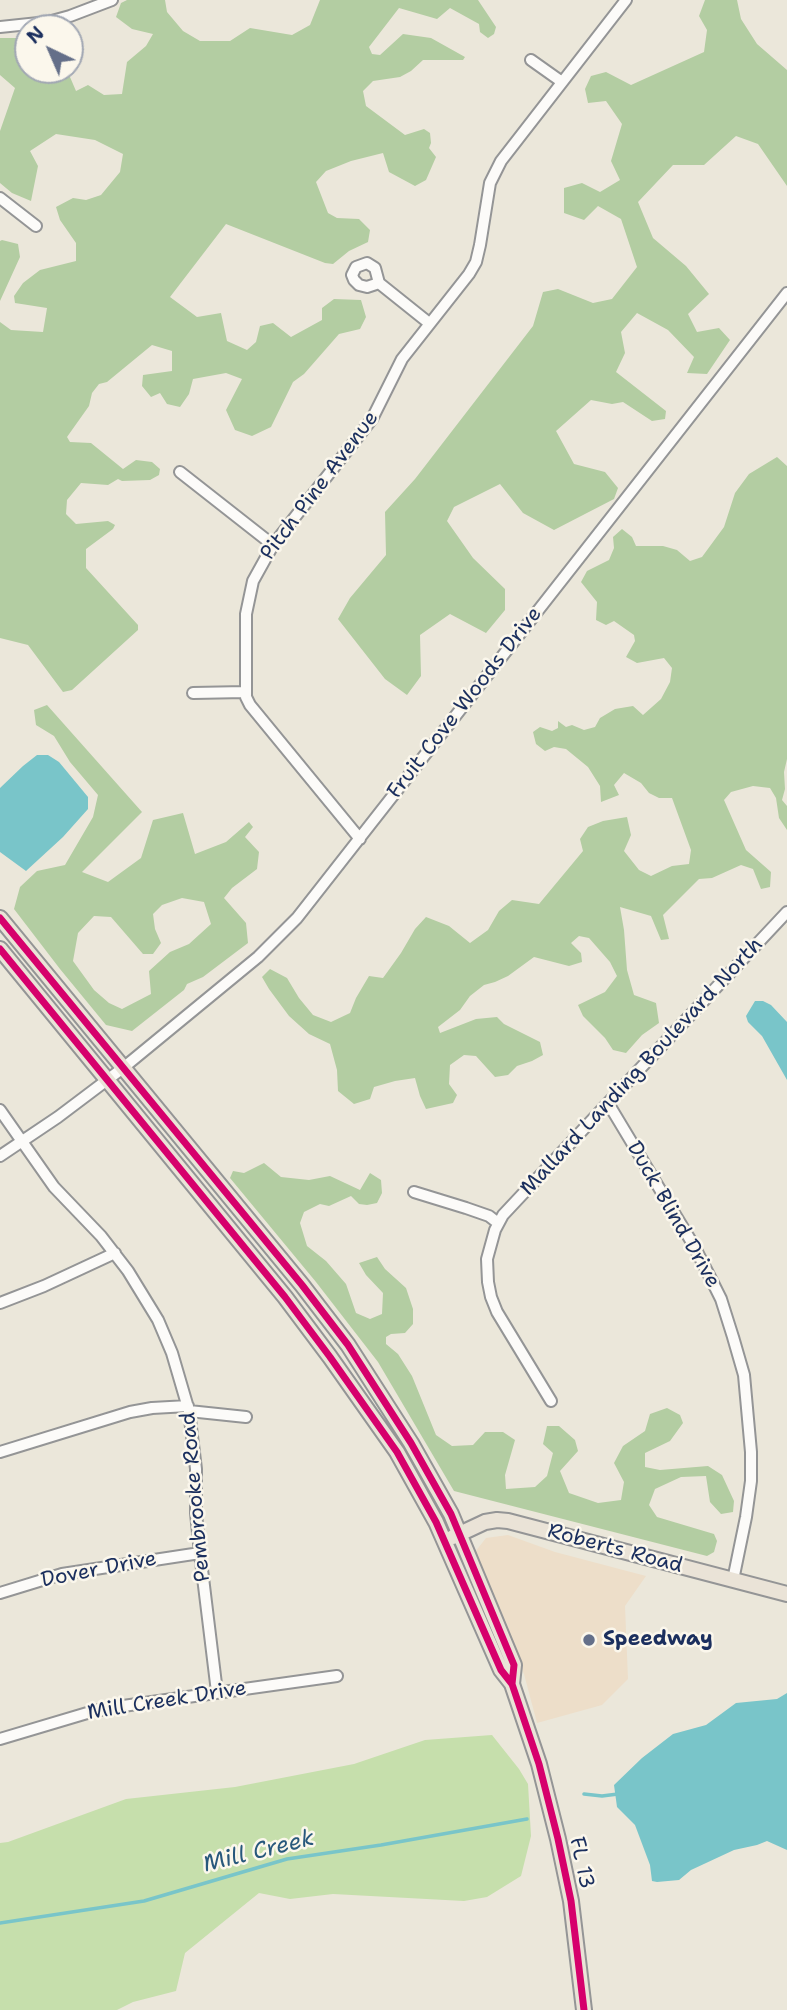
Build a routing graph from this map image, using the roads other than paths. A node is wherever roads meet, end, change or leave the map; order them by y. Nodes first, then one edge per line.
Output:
1 (112, 0) edge
2 (626, 0) edge
3 (0, 27) edge
4 (531, 60) dead end
5 (562, 82) junction
6 (0, 198) edge
7 (36, 226) dead end
8 (379, 283) dead end
9 (787, 293) edge
10 (429, 323) junction
11 (180, 472) dead end
12 (273, 545) junction
13 (245, 692) junction
14 (193, 693) dead end
15 (360, 839) junction
16 (787, 912) edge
17 (0, 918) edge
18 (0, 948) edge
19 (123, 1068) junction
20 (108, 1080) junction
21 (608, 1103) junction
22 (0, 1110) edge
23 (22, 1142) junction
24 (0, 1156) edge
25 (414, 1192) dead end
26 (498, 1223) junction
27 (114, 1253) junction
28 (0, 1303) edge
29 (551, 1401) dead end
30 (188, 1408) junction
31 (246, 1417) dead end
32 (0, 1452) edge
33 (460, 1534) junction
34 (445, 1541) junction
35 (200, 1553) junction
36 (733, 1580) junction
37 (0, 1593) edge
38 (787, 1594) edge
39 (337, 1676) dead end
40 (512, 1684) junction
41 (217, 1692) junction
42 (0, 1739) edge
43 (584, 2010) edge

1 - 3 street
2 - 5 street, Pitch Pine Avenue
4 - 5 street
5 - 10 street, Pitch Pine Avenue
6 - 7 street
8 - 10 street
9 - 15 street, Fruit Cove Woods Drive
10 - 12 street, Pitch Pine Avenue
11 - 12 street
12 - 13 street, Pitch Pine Avenue
13 - 14 street
13 - 15 street
15 - 19 street, Fruit Cove Woods Drive
16 - 21 street, Mallard Landing Boulevard North
17 - 19 main road
18 - 20 main road
19 - 20 street, Fruit Cove Woods Drive
19 - 33 main road
20 - 23 street, Fruit Cove Woods Drive
20 - 34 main road
21 - 26 street, Mallard Landing Boulevard North
21 - 36 street, Duck Blind Drive
22 - 23 street, Pembrooke Road
23 - 24 street, Fruit Cove Woods Drive
23 - 27 street, Pembrooke Road
25 - 26 street
26 - 29 street
27 - 28 street
27 - 30 street, Pembrooke Road
30 - 31 street
30 - 32 street
30 - 35 street, Pembrooke Road
33 - 34 main road, Roberts Road
33 - 36 main road, Roberts Road
33 - 40 main road
34 - 40 main road
35 - 37 street, Dover Drive
35 - 41 street, Pembrooke Road
36 - 38 main road, Roberts Road
39 - 41 street, Mill Creek Drive
40 - 43 main road, FL 13
41 - 42 street, Mill Creek Drive

